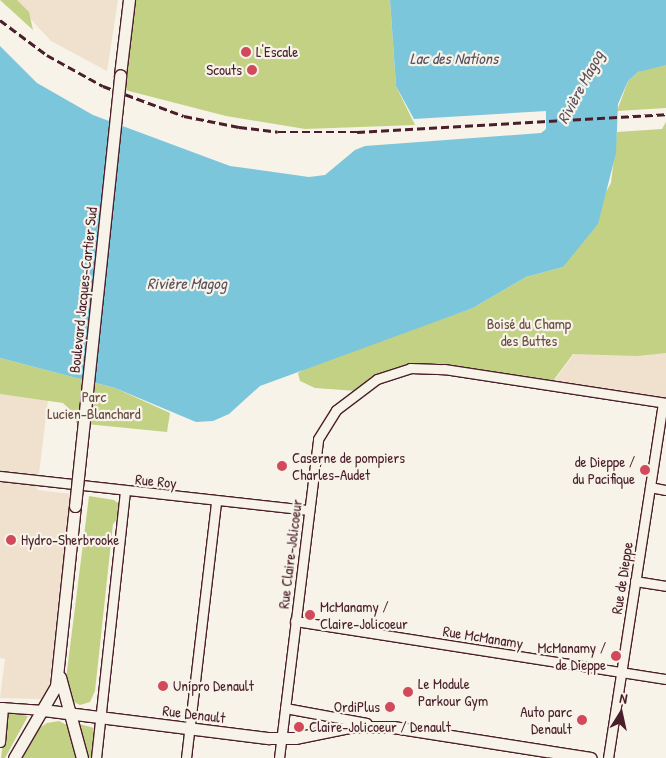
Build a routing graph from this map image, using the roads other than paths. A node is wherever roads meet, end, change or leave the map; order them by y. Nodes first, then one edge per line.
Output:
1 (128, 0) edge
2 (664, 403) edge
3 (0, 476) edge
4 (650, 487) junction
5 (666, 490) edge
6 (124, 492) junction
7 (216, 501) junction
8 (309, 510) junction
9 (635, 581) junction
10 (666, 586) edge
11 (295, 621) junction
12 (621, 672) junction
13 (59, 673) junction
14 (666, 679) edge
15 (2, 707) edge
16 (285, 708) junction
17 (43, 710) junction
18 (67, 712) junction
19 (101, 718) junction
20 (384, 727) junction
21 (190, 729) junction
22 (281, 738) junction
23 (0, 742) edge
24 (14, 758) edge
25 (82, 758) edge
26 (96, 758) edge
27 (186, 758) edge
28 (279, 758) edge
29 (591, 758) edge
30 (608, 758) edge

1 - 13 main road, Boulevard Jacques-Cartier Sud, bridge
2 - 4 street, Rue de Dieppe
2 - 8 street, Rue Claire-Jolicoeur
3 - 6 street, Rue Roy
4 - 5 street
4 - 9 street, Rue de Dieppe
6 - 7 street, Rue Roy
6 - 19 street
7 - 8 street, Rue Roy
7 - 21 street
8 - 11 street, Rue Claire-Jolicoeur
9 - 10 street
9 - 12 street, Rue de Dieppe
11 - 12 street, Rue McManamy
11 - 16 street, Rue Claire-Jolicoeur
12 - 14 street, Rue McManamy
12 - 30 street, Rue de Dieppe
13 - 17 main road, Boulevard Jacques-Cartier Sud
13 - 18 main road, Boulevard Jacques-Cartier Sud
15 - 17 street, Rue Denault
15 - 23 street
16 - 20 street, Rue Denault
16 - 22 street, Rue Claire-Jolicoeur
17 - 18 main road, Rue Denault
17 - 24 main road, Boulevard Jacques-Cartier Sud
18 - 19 main road, Rue Denault
18 - 25 main road, Boulevard Jacques-Cartier Sud
19 - 21 main road, Rue Denault
19 - 26 street
20 - 22 main road, Rue Denault
20 - 29 main road, Rue Denault
21 - 22 main road, Rue Denault
21 - 27 street
22 - 28 street, Rue Claire-Jolicoeur

